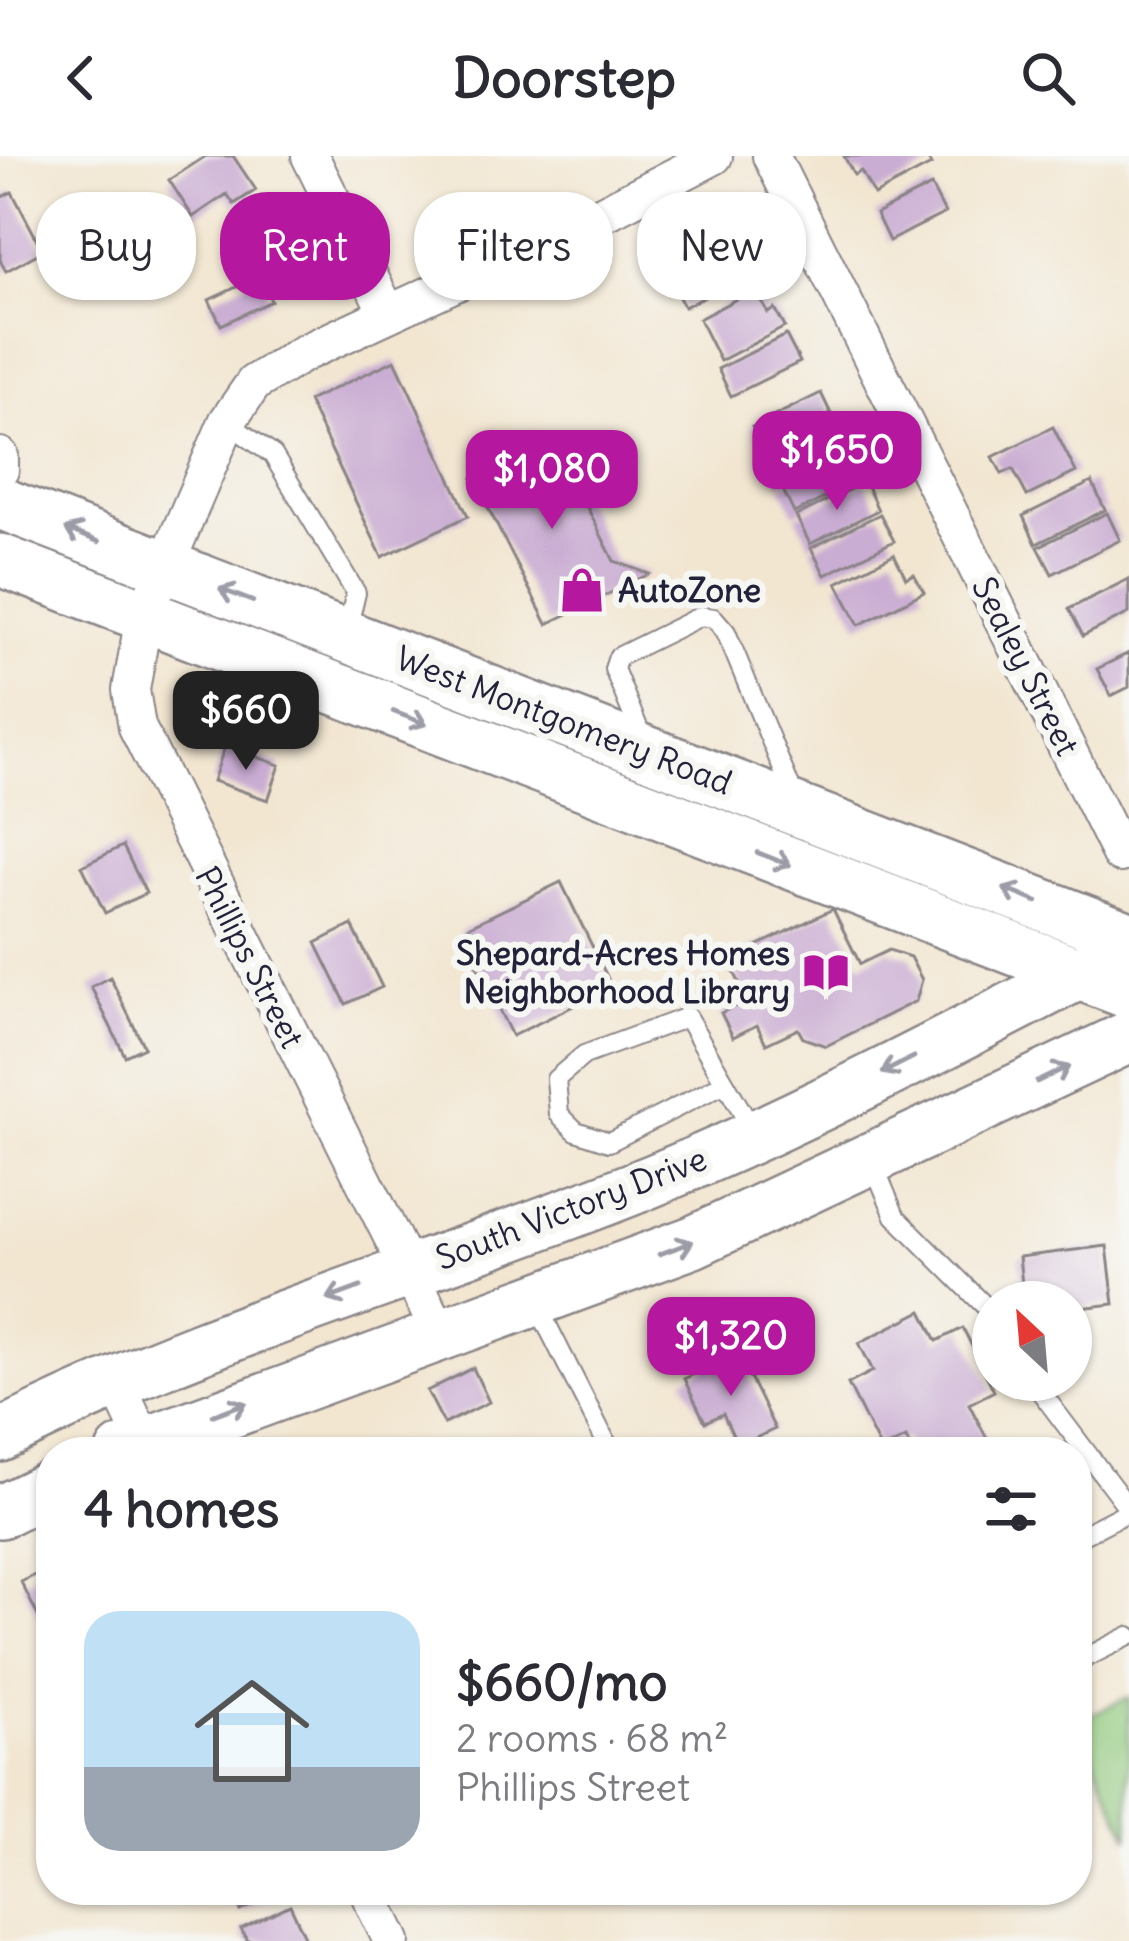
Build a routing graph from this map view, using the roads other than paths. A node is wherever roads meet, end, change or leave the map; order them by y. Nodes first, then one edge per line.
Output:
1 (310, 156) edge
2 (714, 156) edge
3 (771, 156) edge
4 (388, 314) junction
5 (227, 422) junction
6 (0, 456) edge
7 (0, 470) edge
8 (0, 503) edge
9 (0, 560) edge
10 (163, 567) junction
11 (144, 616) junction
12 (345, 637) junction
13 (646, 752) junction
14 (621, 800) junction
15 (799, 810) junction
16 (1120, 854) dead end
17 (972, 935) junction
18 (1129, 938) edge
19 (1129, 948) edge
20 (1078, 974) junction
21 (1129, 993) edge
22 (961, 1033) junction
23 (1129, 1037) edge
24 (725, 1084) junction
25 (839, 1095) junction
26 (755, 1135) junction
27 (872, 1161) junction
28 (408, 1270) junction
29 (972, 1293) edge
30 (534, 1299) junction
31 (440, 1333) junction
32 (116, 1382) junction
33 (1048, 1401) edge
34 (0, 1436) edge
35 (134, 1437) edge
36 (167, 1437) edge
37 (603, 1437) edge
38 (1075, 1437) edge
39 (1092, 1460) edge
40 (36, 1494) edge
41 (1129, 1510) edge
42 (0, 1512) edge
43 (1092, 1530) edge
44 (1129, 1636) edge
45 (1092, 1654) edge
46 (374, 1905) edge
47 (392, 1941) edge

1 - 4 street
2 - 4 street, Phillips Street
3 - 16 street, Sealey Street
4 - 5 street, Phillips Street
5 - 10 street, Phillips Street
5 - 12 lane
6 - 7 street
10 -> 8 main road, West Montgomery Road
9 - 11 main road, West Montgomery Road
10 - 11 street, Phillips Street
12 -> 10 main road, West Montgomery Road
11 -> 14 main road, West Montgomery Road
11 - 28 street, Phillips Street
12 - 13 main road, West Montgomery Road
13 - 14 main road
13 - 15 main road, West Montgomery Road
13 - 15 lane
14 -> 17 main road, West Montgomery Road
18 -> 15 main road, West Montgomery Road
17 - 20 main road, West Montgomery Road
17 - 22 main road
19 - 20 main road, South Victory Drive
20 - 21 main road, West Montgomery Road
20 - 22 main road, South Victory Drive
22 -> 25 main road, South Victory Drive
27 -> 23 main road
24 - 24 lane
24 - 26 lane
25 - 26 main road, South Victory Drive
25 - 27 main road
26 - 28 main road, South Victory Drive
27 - 29 lane
30 -> 27 main road
28 - 31 street, Phillips Street
28 -> 32 main road, South Victory Drive
30 - 31 main road
30 - 37 lane
36 -> 31 main road
32 - 34 main road, South Victory Drive
32 - 35 street
33 - 38 lane
39 - 41 lane
40 - 42 main road
41 - 43 lane
44 - 45 lane
46 - 47 street

